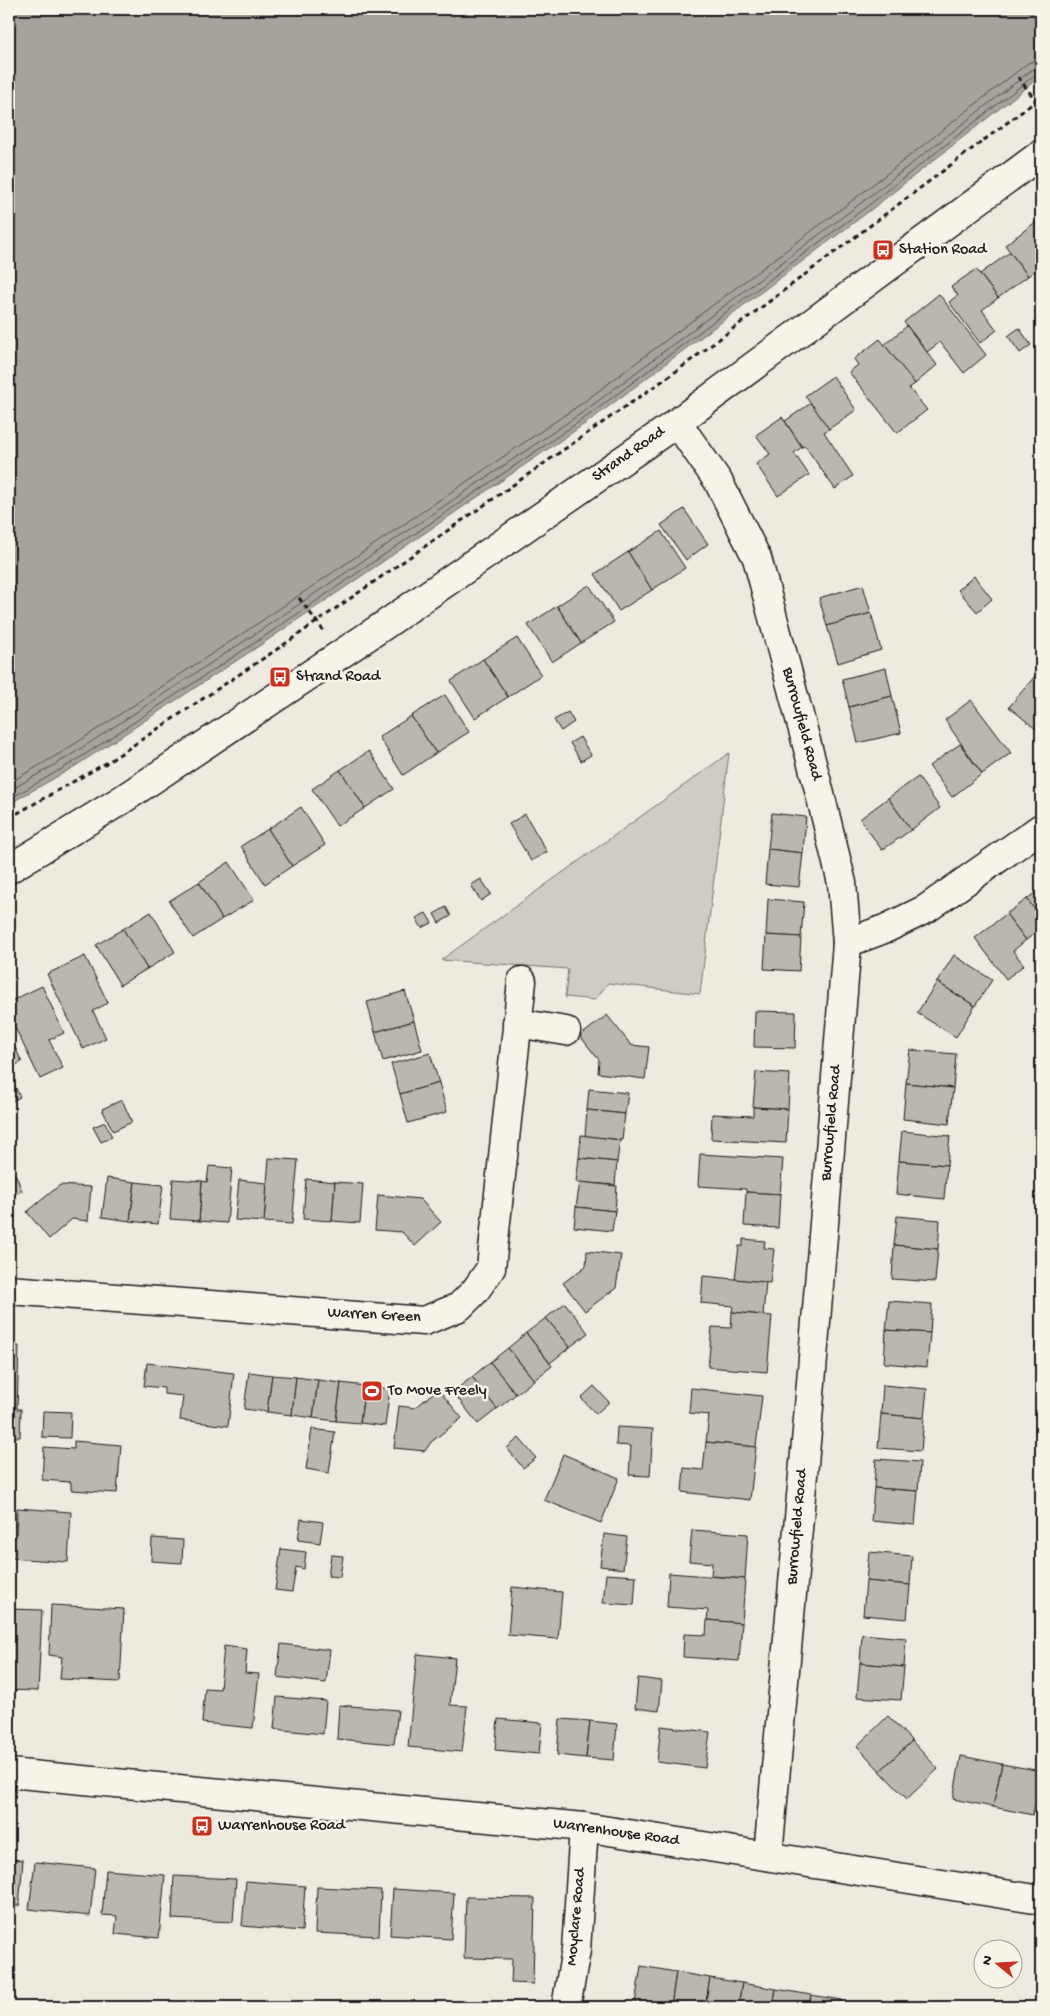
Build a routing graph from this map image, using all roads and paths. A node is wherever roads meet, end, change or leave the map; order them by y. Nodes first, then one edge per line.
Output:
1 (1018, 78) dead end
2 (1036, 102) junction
3 (1041, 108) edge
4 (1039, 160) edge
5 (675, 424) junction
6 (300, 598) dead end
7 (317, 621) junction
8 (9, 818) edge
9 (1041, 828) edge
10 (9, 869) edge
11 (847, 943) junction
12 (522, 981) dead end
13 (517, 1023) junction
14 (566, 1031) dead end
15 (9, 1290) edge
16 (9, 1773) edge
17 (584, 1827) junction
18 (768, 1855) junction
19 (1041, 1900) edge
20 (566, 2007) edge

1 - 2 path
2 - 3 path
2 - 7 path
4 - 5 street
5 - 10 street, Strand Road
5 - 11 street, Burrowfield Road
6 - 7 path
7 - 8 path
9 - 11 street
11 - 18 street, Burrowfield Road
12 - 13 street, Warren Green
13 - 14 street
13 - 15 street, Warren Green
16 - 17 street, Warrenhouse Road
17 - 18 street, Warrenhouse Road
17 - 20 street, Moyclare Road
18 - 19 street, Warrenhouse Road

